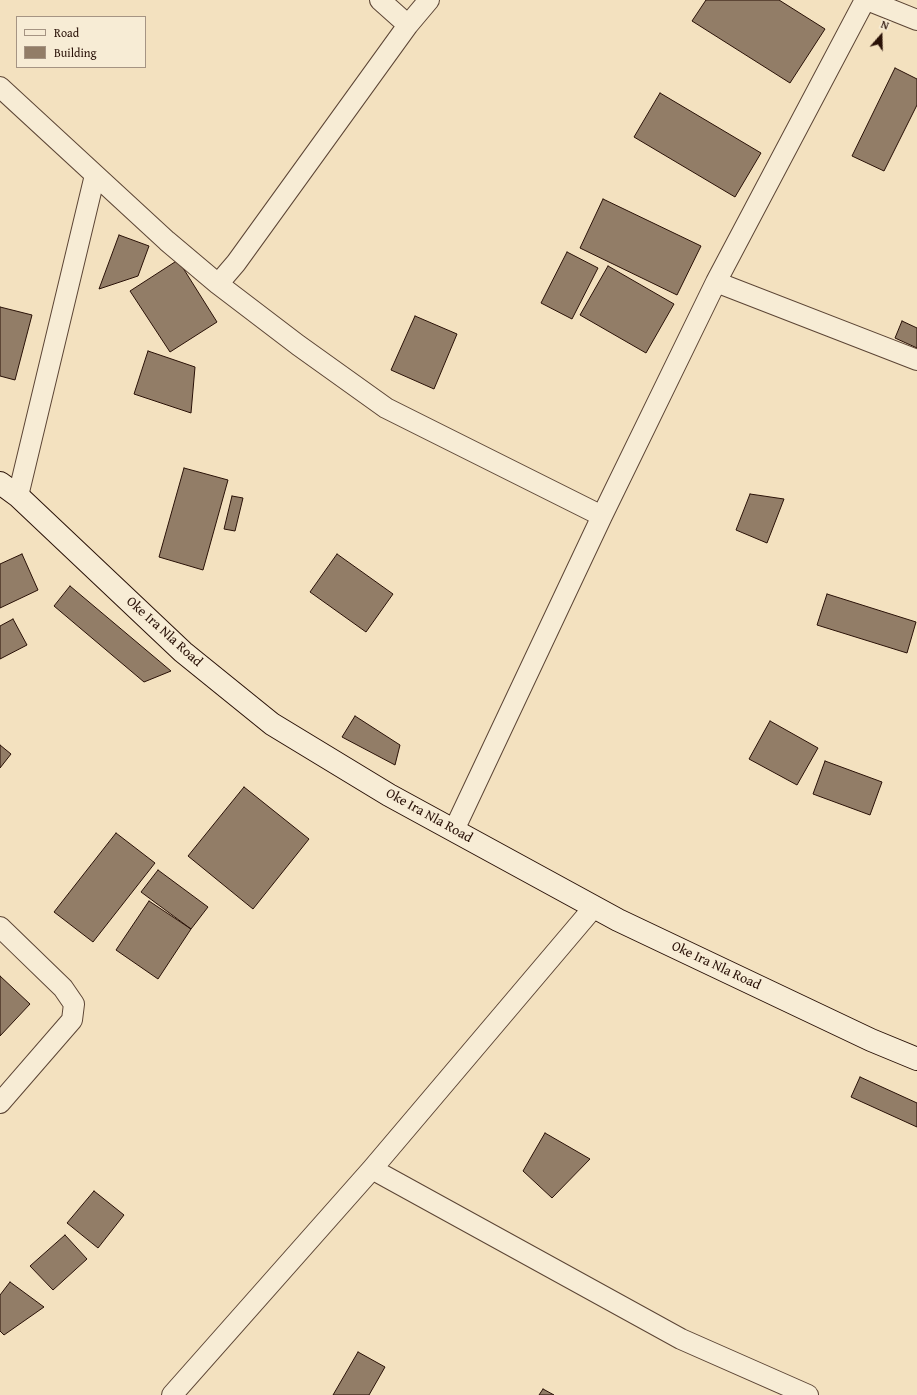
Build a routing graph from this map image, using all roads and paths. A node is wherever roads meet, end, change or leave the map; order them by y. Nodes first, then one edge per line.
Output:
1 (380, 0) edge
2 (429, 0) edge
3 (866, 0) edge
4 (917, 20) edge
5 (408, 25) junction
6 (0, 87) edge
7 (95, 175) junction
8 (716, 282) junction
9 (218, 284) junction
10 (917, 360) edge
11 (0, 483) edge
12 (18, 496) junction
13 (602, 516) junction
14 (454, 830) junction
15 (594, 907) junction
16 (0, 927) edge
17 (917, 1060) edge
18 (0, 1103) edge
19 (372, 1169) junction
20 (172, 1395) edge
21 (808, 1395) edge

1 - 5 street
2 - 5 street
3 - 4 street
3 - 8 street
5 - 9 street
6 - 7 street
7 - 9 street
7 - 12 street
8 - 10 street
8 - 13 street
9 - 13 street
11 - 12 street, Oke Ira Nla Road
12 - 14 street, Oke Ira Nla Road
13 - 14 street
14 - 15 street, Oke Ira Nla Road
15 - 17 street, Oke Ira Nla Road
15 - 19 street
16 - 18 street
19 - 20 street
19 - 21 street

